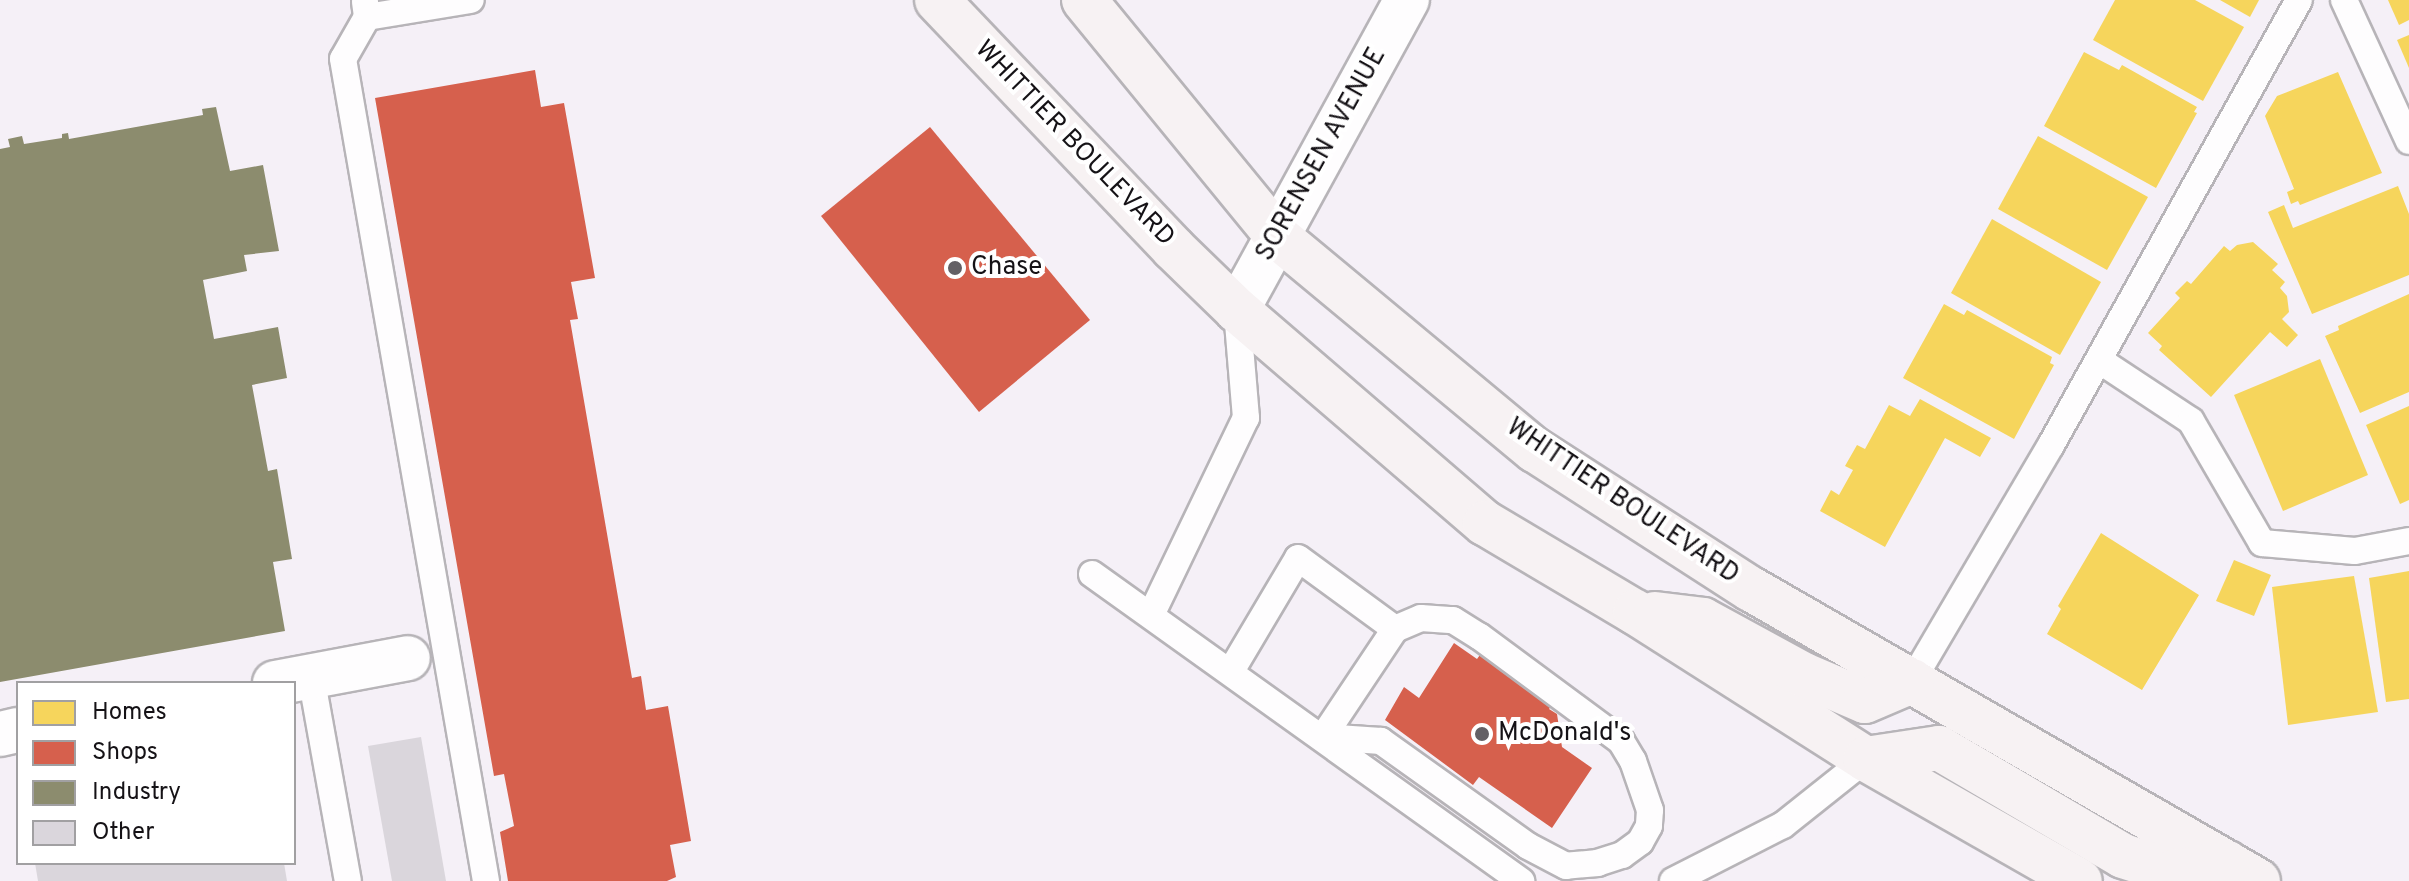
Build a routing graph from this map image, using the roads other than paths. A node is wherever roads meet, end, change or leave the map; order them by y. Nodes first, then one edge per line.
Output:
1 (465, 0) edge
2 (937, 0) edge
3 (1084, 0) edge
4 (1407, 0) edge
5 (2299, 0) edge
6 (2344, 0) edge
7 (366, 9) edge
8 (2409, 141) edge
9 (1278, 237) junction
10 (1237, 310) junction
11 (2099, 360) junction
12 (2409, 541) edge
13 (1092, 574) dead end
14 (1635, 612) junction
15 (1151, 615) junction
16 (1395, 629) junction
17 (408, 658) dead end
18 (1231, 671) junction
19 (293, 680) edge
20 (1912, 681) junction
21 (296, 691) edge
22 (1323, 737) junction
23 (1866, 759) junction
24 (2242, 872) edge
25 (348, 881) edge
26 (486, 881) edge
27 (1521, 881) edge
28 (1673, 881) edge
29 (2080, 881) edge

1 - 7 lane
2 - 10 main road, WHITTIER BOULEVARD
3 - 9 main road, WHITTIER BOULEVARD
4 - 9 street, SORENSEN AVENUE
5 - 11 lane
6 - 8 lane
7 - 26 lane
9 - 10 street, SORENSEN AVENUE
9 - 20 main road, WHITTIER BOULEVARD
10 - 14 main road, WHITTIER BOULEVARD
10 - 15 lane
11 - 12 lane
11 - 20 lane
13 - 15 lane
14 - 20 main road
14 - 23 main road, WHITTIER BOULEVARD
15 - 18 lane
16 - 18 lane
16 - 22 lane
16 - 22 lane
17 - 19 street
18 - 22 lane
20 - 24 main road, WHITTIER BOULEVARD
21 - 25 lane
22 - 27 lane
23 - 24 main road
23 - 28 lane
23 - 29 main road, WHITTIER BOULEVARD

